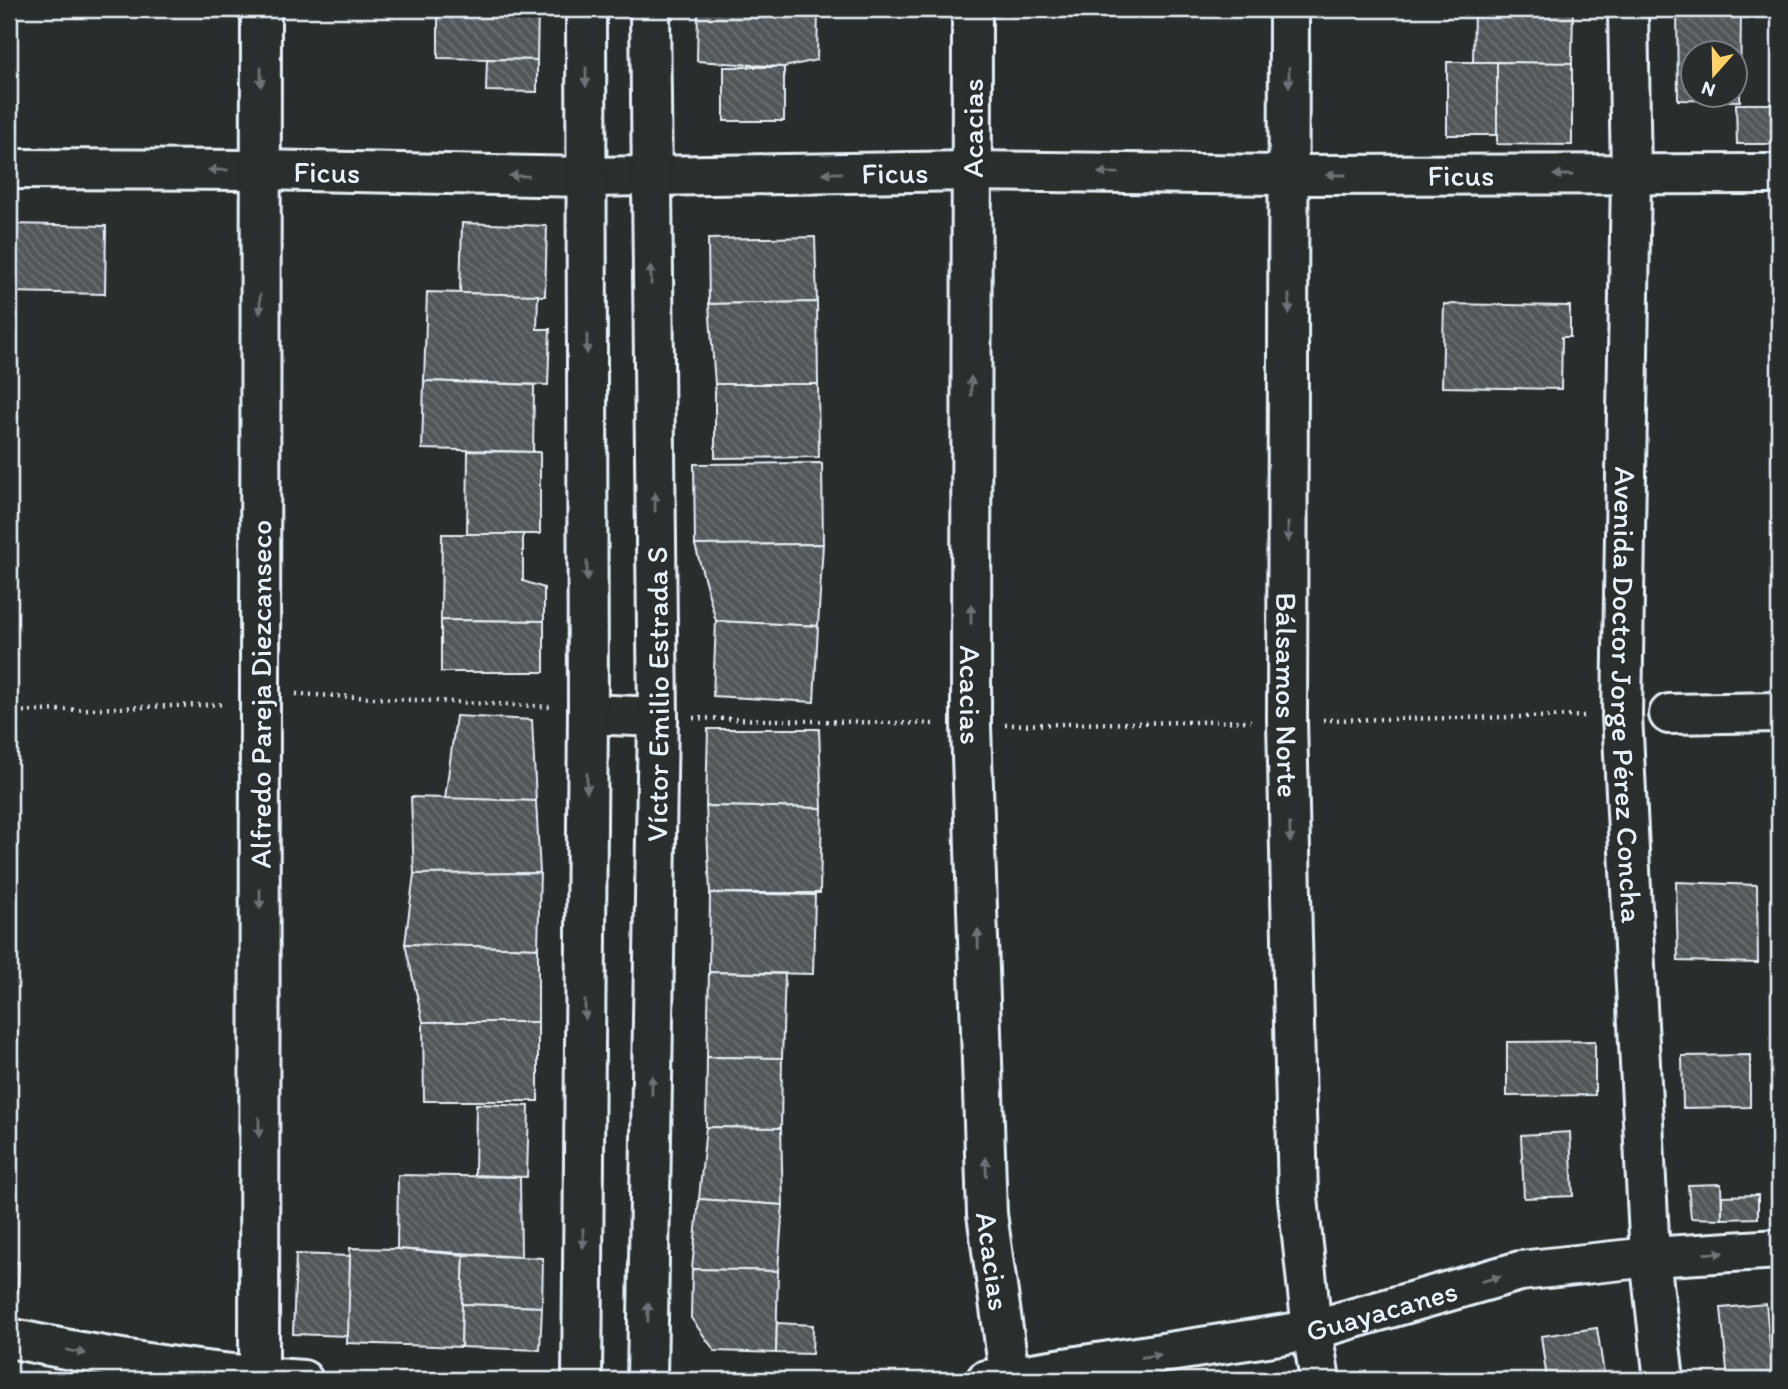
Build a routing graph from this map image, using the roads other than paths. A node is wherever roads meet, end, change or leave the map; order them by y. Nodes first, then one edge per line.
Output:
1 (261, 9) edge
2 (586, 9) edge
3 (650, 9) edge
4 (972, 9) edge
5 (1289, 9) edge
6 (1628, 9) edge
7 (9, 169) edge
8 (260, 170) junction
9 (972, 171) junction
10 (1631, 174) junction
11 (1779, 174) edge
12 (650, 175) junction
13 (1289, 175) junction
14 (587, 177) junction
15 (1779, 712) edge
16 (588, 714) junction
17 (1669, 714) dead end
18 (658, 717) junction
19 (1779, 1249) edge
20 (1650, 1257) junction
21 (1312, 1330) junction
22 (9, 1339) edge
23 (259, 1379) edge
24 (303, 1380) edge
25 (582, 1380) edge
26 (647, 1380) edge
27 (1002, 1380) edge
28 (1321, 1380) edge
29 (1664, 1380) edge

1 -> 8 street, Alfredo Pareja Diezcanseco
2 -> 14 street
3 - 12 street, Víctor Emilio Estrada S
4 - 9 street, Acacias
5 -> 13 street, Bálsamos Norte
6 - 10 street, Avenida Doctor Jorge Pérez Concha
8 -> 7 street, Ficus
14 -> 8 street, Ficus
8 -> 23 street, Alfredo Pareja Diezcanseco
9 -> 12 street, Ficus
13 -> 9 street, Ficus
27 -> 9 street, Acacias
10 - 11 street, Ficus
10 -> 13 street, Ficus
10 - 20 street, Avenida Doctor Jorge Pérez Concha
12 - 14 street, Ficus
18 -> 12 street, Víctor Emilio Estrada S
13 -> 21 street, Bálsamos Norte
14 -> 16 street
15 - 17 street
16 - 18 street
16 -> 25 street
26 -> 18 street, Víctor Emilio Estrada S
20 -> 19 street, Guayacanes
21 -> 20 street, Guayacanes
20 - 29 street, Avenida Doctor Jorge Pérez Concha
27 -> 21 street, Guayacanes
21 - 28 street, Bálsamos Norte
22 -> 23 street
23 - 24 street

